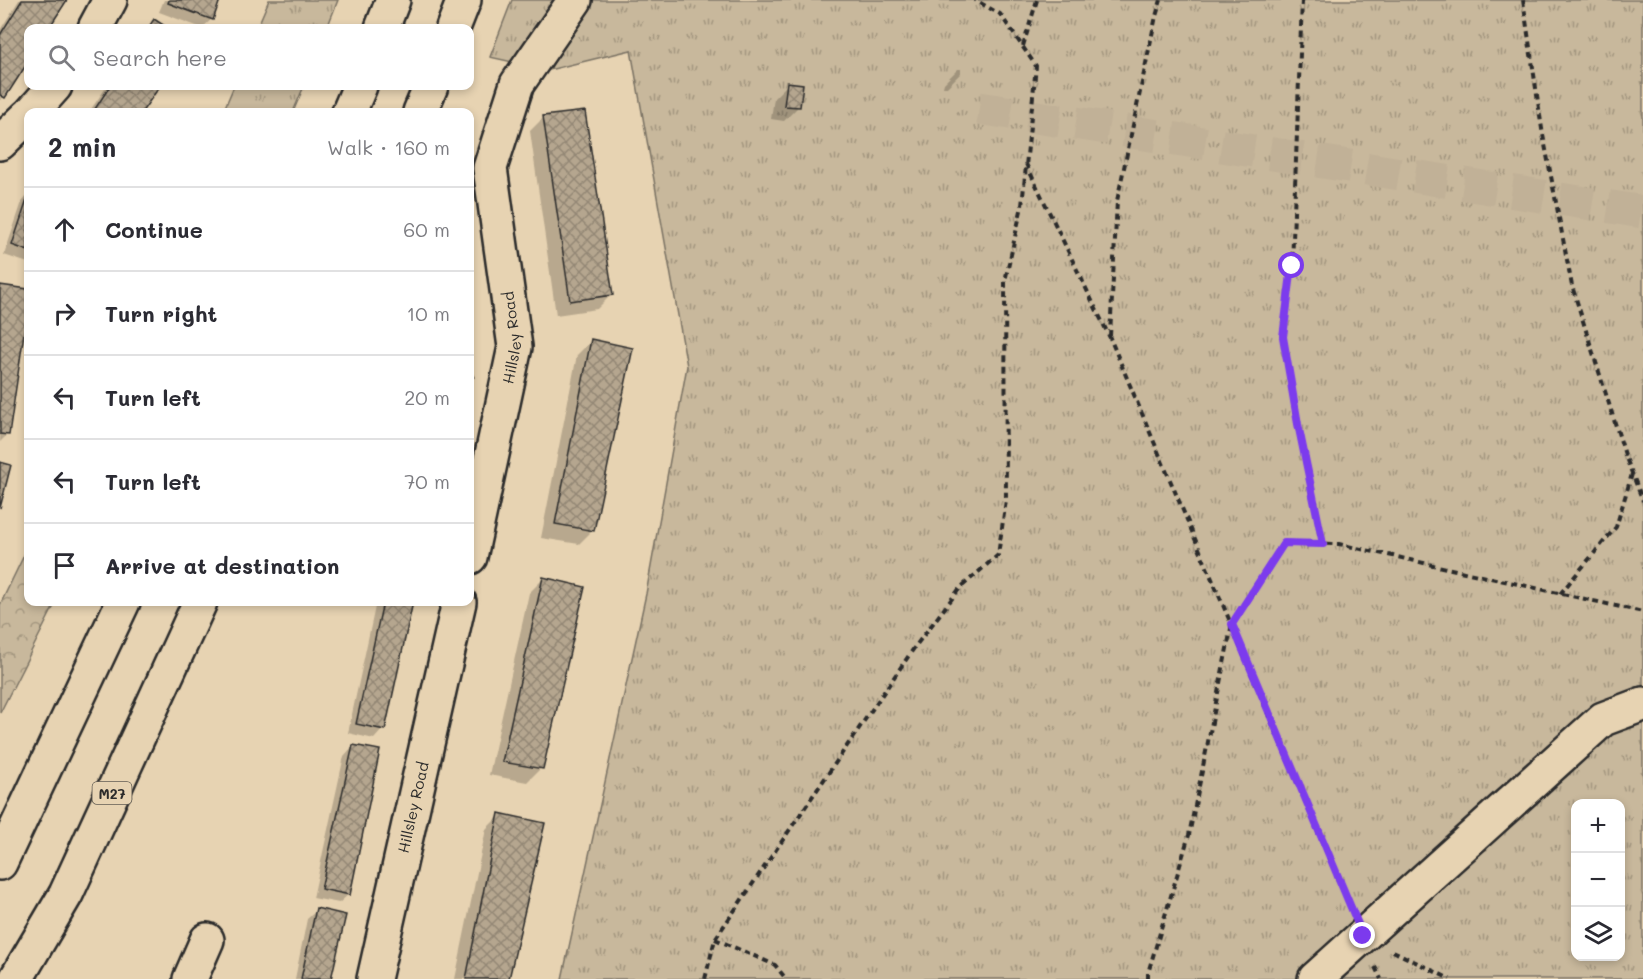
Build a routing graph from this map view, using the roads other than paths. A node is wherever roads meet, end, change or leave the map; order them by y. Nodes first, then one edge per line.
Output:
1 (110, 0) edge
2 (393, 0) edge
3 (464, 0) edge
4 (575, 0) edge
5 (97, 24) edge
6 (384, 24) edge
7 (455, 24) edge
8 (51, 90) edge
9 (358, 90) edge
10 (429, 90) edge
11 (36, 108) edge
12 (351, 108) edge
13 (422, 108) edge
14 (24, 120) edge
15 (0, 143) edge
16 (474, 538) edge
17 (121, 606) edge
18 (198, 606) edge
19 (458, 606) edge
20 (1643, 704) edge
21 (0, 863) edge
22 (207, 940) dead end
23 (16, 979) edge
24 (190, 979) edge
25 (374, 979) edge
26 (1315, 979) edge

1 - 5 main road
2 - 6 main road
3 - 7 main road
4 - 16 main road, Hillsley Road
8 - 11 main road
9 - 12 main road
10 - 13 main road
14 - 15 main road
17 - 21 main road
18 - 23 main road, M27
19 - 25 main road, Hillsley Road
20 - 26 main road
22 - 24 main road

